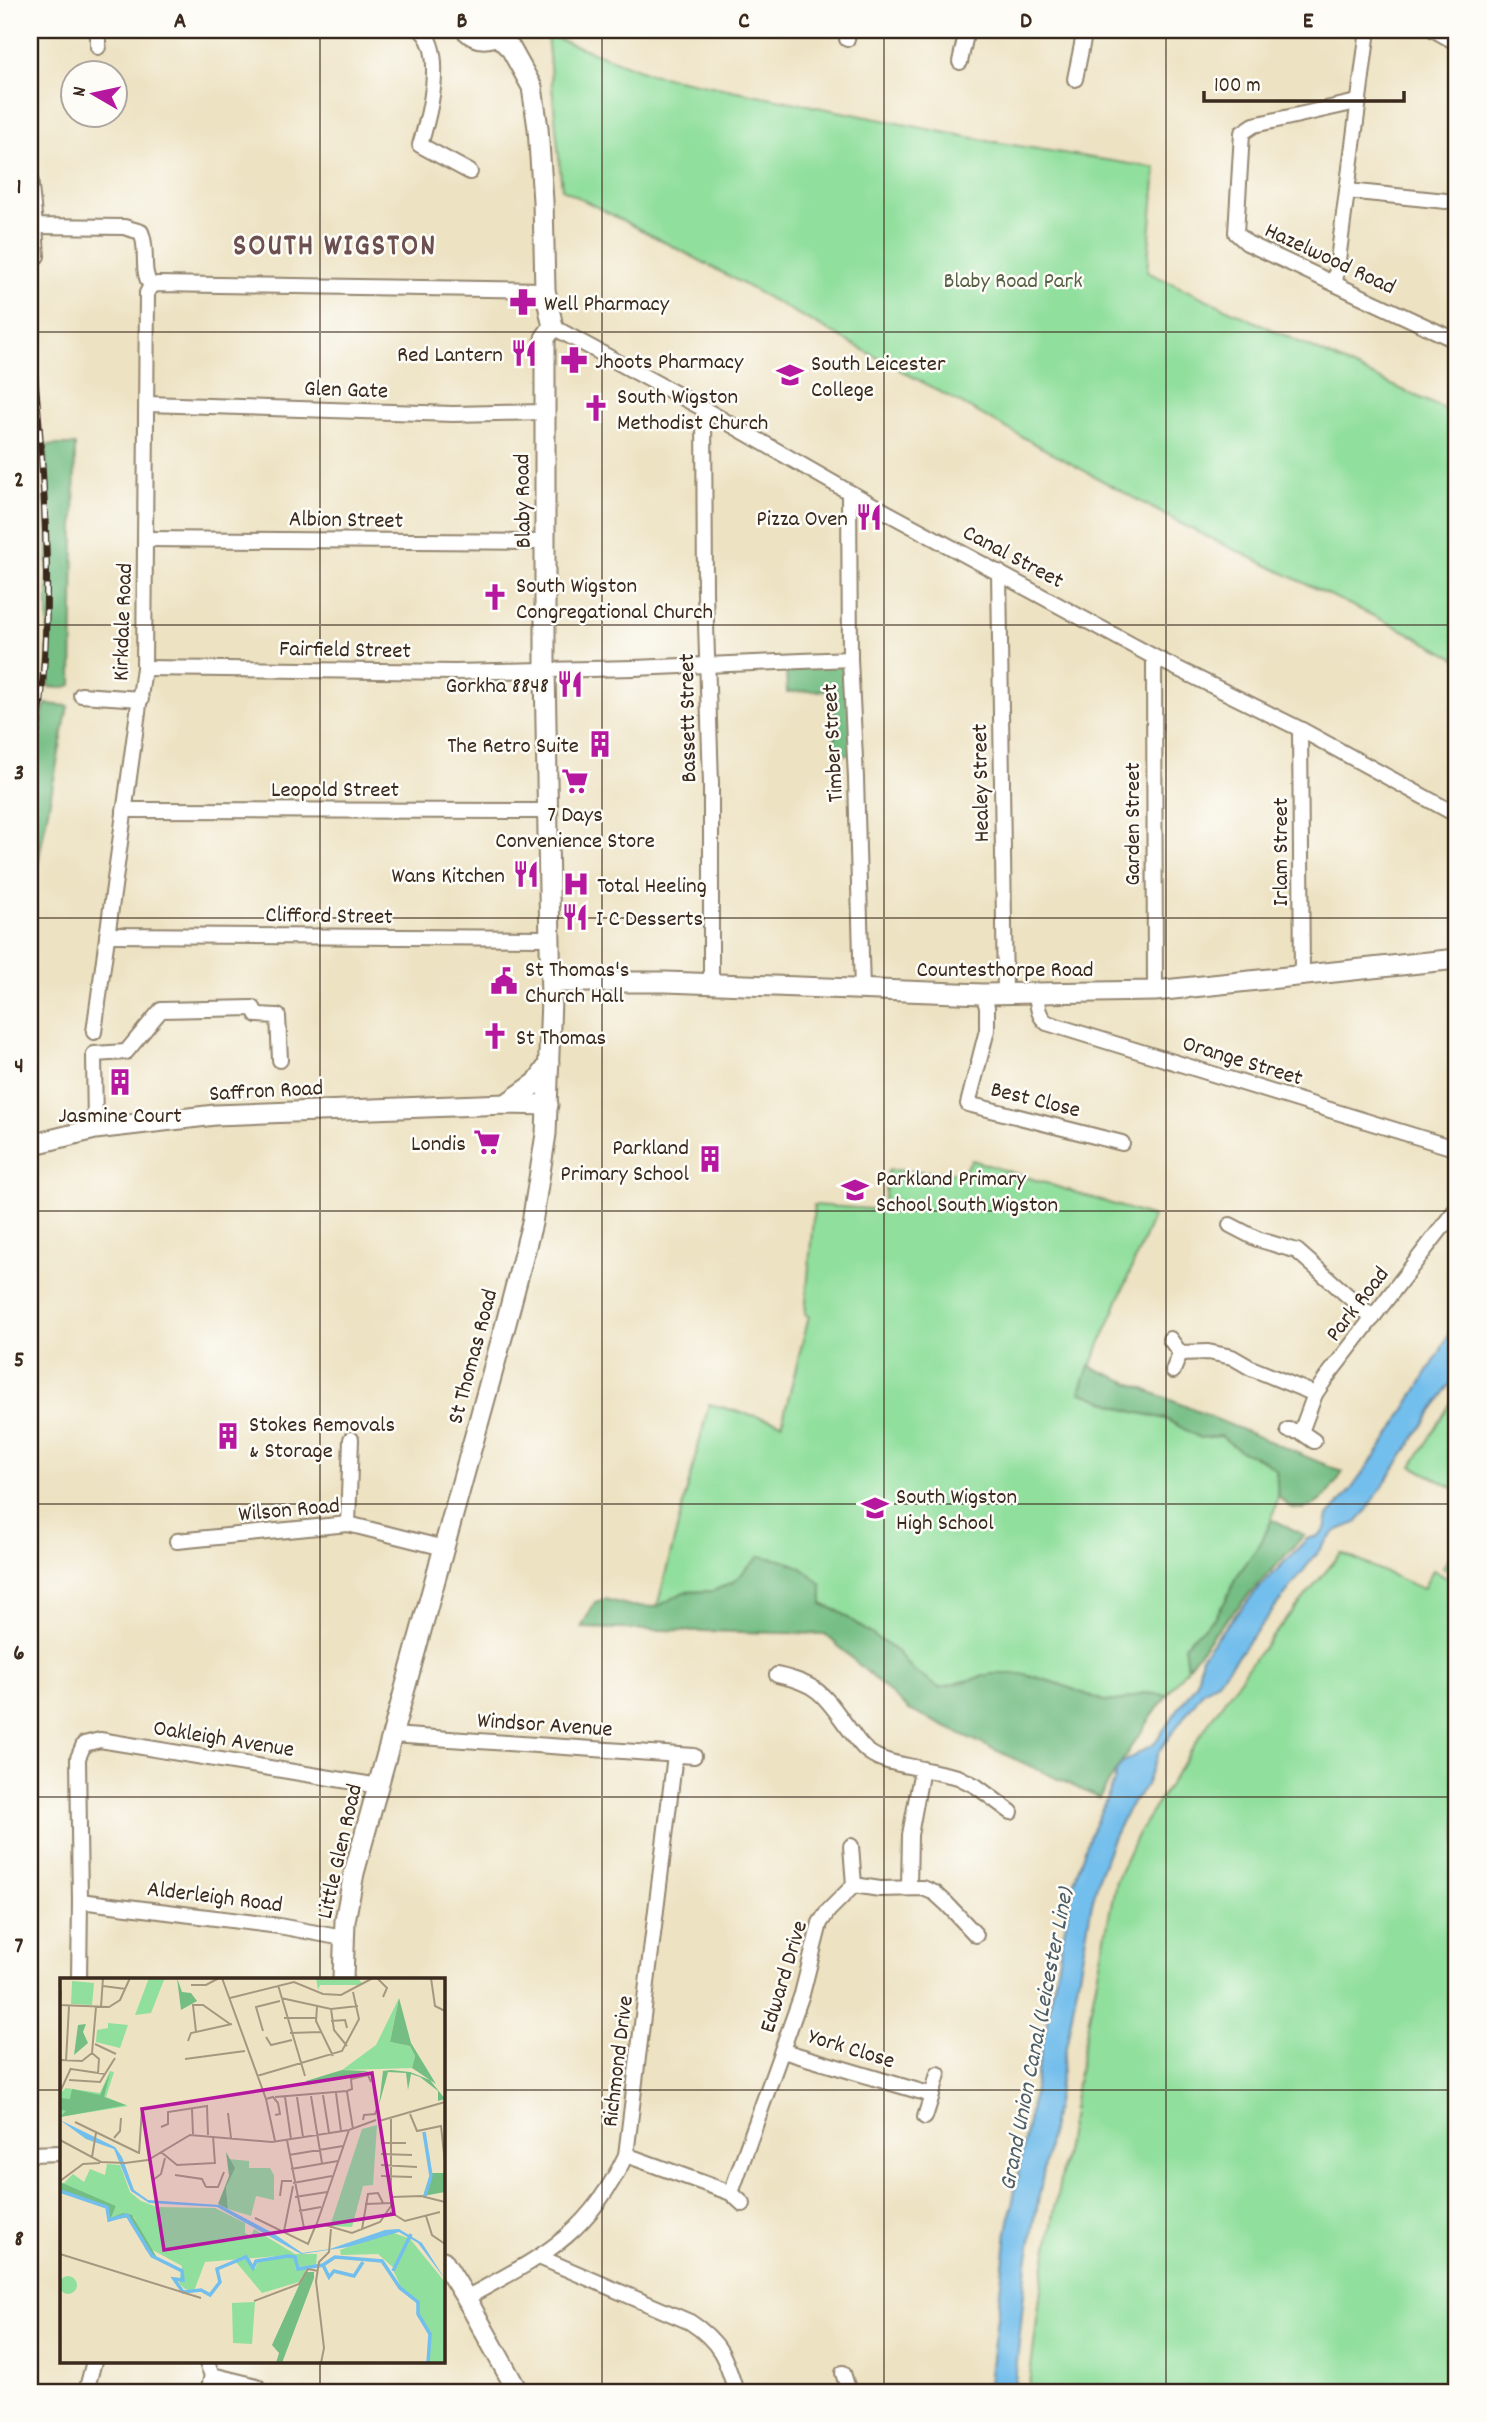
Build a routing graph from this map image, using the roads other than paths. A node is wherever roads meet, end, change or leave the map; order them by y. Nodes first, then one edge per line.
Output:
1 (98, 30) edge
2 (421, 30) edge
3 (466, 30) edge
4 (967, 30) edge
5 (1085, 30) edge
6 (1367, 30) edge
7 (1434, 30) edge
8 (499, 32) edge
9 (1457, 43) edge
10 (98, 47) dead end
11 (960, 62) dead end
12 (1074, 79) dead end
13 (1357, 102) junction
14 (470, 172) dead end
15 (30, 177) edge
16 (1347, 191) junction
17 (1446, 201) dead end
18 (35, 226) junction
19 (37, 256) dead end
20 (1335, 283) junction
21 (151, 286) junction
22 (545, 290) junction
23 (553, 327) junction
24 (1457, 341) edge
25 (147, 404) junction
26 (704, 409) junction
27 (544, 412) junction
28 (849, 492) junction
29 (146, 539) junction
30 (546, 542) junction
31 (999, 572) junction
32 (1154, 657) junction
33 (850, 659) junction
34 (708, 665) junction
35 (144, 668) junction
36 (545, 670) junction
37 (81, 695) dead end
38 (141, 699) junction
39 (1300, 729) junction
40 (124, 810) junction
41 (547, 811) junction
42 (1457, 815) edge
43 (107, 935) junction
44 (551, 939) junction
45 (1457, 959) edge
46 (1302, 975) junction
47 (551, 982) junction
48 (711, 984) junction
49 (862, 991) junction
50 (1155, 991) junction
51 (1005, 993) junction
52 (983, 994) junction
53 (1036, 994) junction
54 (94, 1032) dead end
55 (279, 1060) dead end
56 (550, 1060) junction
57 (506, 1104) junction
58 (548, 1105) junction
59 (95, 1129) junction
60 (1122, 1143) dead end
61 (30, 1145) edge
62 (1457, 1149) edge
63 (1457, 1209) edge
64 (1230, 1225) dead end
65 (1373, 1318) junction
66 (1170, 1339) dead end
67 (1180, 1353) junction
68 (1173, 1371) dead end
69 (1315, 1394) junction
70 (351, 1439) dead end
71 (1314, 1441) dead end
72 (348, 1524) junction
73 (177, 1541) dead end
74 (444, 1548) junction
75 (777, 1675) dead end
76 (392, 1735) junction
77 (674, 1755) junction
78 (694, 1756) dead end
79 (922, 1769) junction
80 (379, 1786) junction
81 (1011, 1812) dead end
82 (851, 1846) dead end
83 (854, 1885) junction
84 (909, 1887) junction
85 (80, 1901) junction
86 (976, 1935) dead end
87 (344, 1938) junction
88 (79, 1978) edge
89 (343, 1978) edge
90 (783, 2050) junction
91 (938, 2074) dead end
92 (932, 2095) junction
93 (925, 2117) dead end
94 (60, 2153) edge
95 (30, 2154) edge
96 (626, 2155) junction
97 (731, 2193) junction
98 (743, 2204) dead end
99 (540, 2257) junction
100 (444, 2263) edge
101 (466, 2298) junction
102 (94, 2362) edge
103 (206, 2362) edge
104 (843, 2373) dead end
105 (212, 2375) junction
106 (257, 2386) dead end
107 (86, 2392) edge
108 (208, 2392) edge
109 (518, 2392) edge
110 (736, 2392) edge
111 (849, 2392) edge

1 - 10 street
2 - 14 street
3 - 8 main road
4 - 11 street
5 - 12 street
6 - 13 street
7 - 9 street
8 - 22 main road, Blaby Road
13 - 16 street
13 - 20 street, Hazelwood Road
15 - 18 street
16 - 17 street
16 - 20 street
18 - 19 street
18 - 21 street, Kirkdale Road
20 - 24 street, Hazelwood Road
21 - 22 street
21 - 25 street, Kirkdale Road
22 - 23 main road, Blaby Road
23 - 26 street, Canal Street
23 - 27 main road, Blaby Road
25 - 27 street, Glen Gate
25 - 29 street, Kirkdale Road
26 - 28 street, Canal Street
26 - 34 street, Bassett Street
27 - 30 main road, Blaby Road
28 - 31 street, Canal Street
28 - 33 street, Timber Street
29 - 30 street, Albion Street
29 - 35 street, Kirkdale Road
30 - 36 main road, Blaby Road
31 - 32 street, Canal Street
31 - 51 street, Healey Street
32 - 39 street, Canal Street
32 - 50 street, Garden Street
33 - 34 street, Fairfield Street
33 - 49 street, Timber Street
34 - 36 street, Fairfield Street
34 - 48 street, Bassett Street
35 - 36 street, Fairfield Street
35 - 38 street, Kirkdale Road
36 - 41 main road, Blaby Road
37 - 38 street
38 - 40 street, Kirkdale Road
39 - 42 street, Canal Street
39 - 46 street, Irlam Street
40 - 41 street, Leopold Street
40 - 43 street, Kirkdale Road
41 - 44 main road, Blaby Road
43 - 44 street, Clifford Street
43 - 54 street, Kirkdale Road
44 - 47 main road, Blaby Road
45 - 46 main road, Countesthorpe Road
46 - 50 main road, Countesthorpe Road
47 - 48 main road, Countesthorpe Road
47 - 56 main road, St Thomas Road
48 - 49 main road, Countesthorpe Road
49 - 52 main road, Countesthorpe Road
50 - 53 main road, Countesthorpe Road
51 - 52 main road, Countesthorpe Road
51 - 53 main road, Countesthorpe Road
52 - 60 street, Best Close
53 - 62 street, Orange Street
55 - 59 street
56 - 57 main road
56 - 58 main road, St Thomas Road
57 - 58 main road, Saffron Road
57 - 59 main road, Saffron Road
58 - 74 main road, St Thomas Road
59 - 61 main road, Saffron Road
63 - 65 street, Park Road
64 - 65 street
65 - 69 street, Park Road
66 - 67 street
67 - 68 street
67 - 69 street
69 - 71 street, Park Road
70 - 72 street
72 - 73 street, Wilson Road
72 - 74 street, Wilson Road
74 - 76 main road, St Thomas Road
75 - 79 street
76 - 77 street, Windsor Avenue
76 - 80 main road, Little Glen Road
77 - 78 street, Windsor Avenue
77 - 96 street, Richmond Drive
79 - 81 street
79 - 84 street
80 - 85 street, Oakleigh Avenue
80 - 87 main road, Little Glen Road
82 - 83 street
83 - 84 street
83 - 90 street, Edward Drive
84 - 86 street
85 - 87 street, Alderleigh Road
85 - 88 street
87 - 89 main road, Little Glen Road
90 - 92 street, York Close
90 - 97 street, York Close
91 - 92 street
92 - 93 street
94 - 95 street
96 - 97 street
96 - 99 street, Richmond Drive
97 - 98 street
99 - 101 street, Richmond Drive
99 - 110 street
100 - 101 main road
101 - 109 main road
102 - 107 street
103 - 105 street
104 - 111 street
105 - 106 street
105 - 108 street

